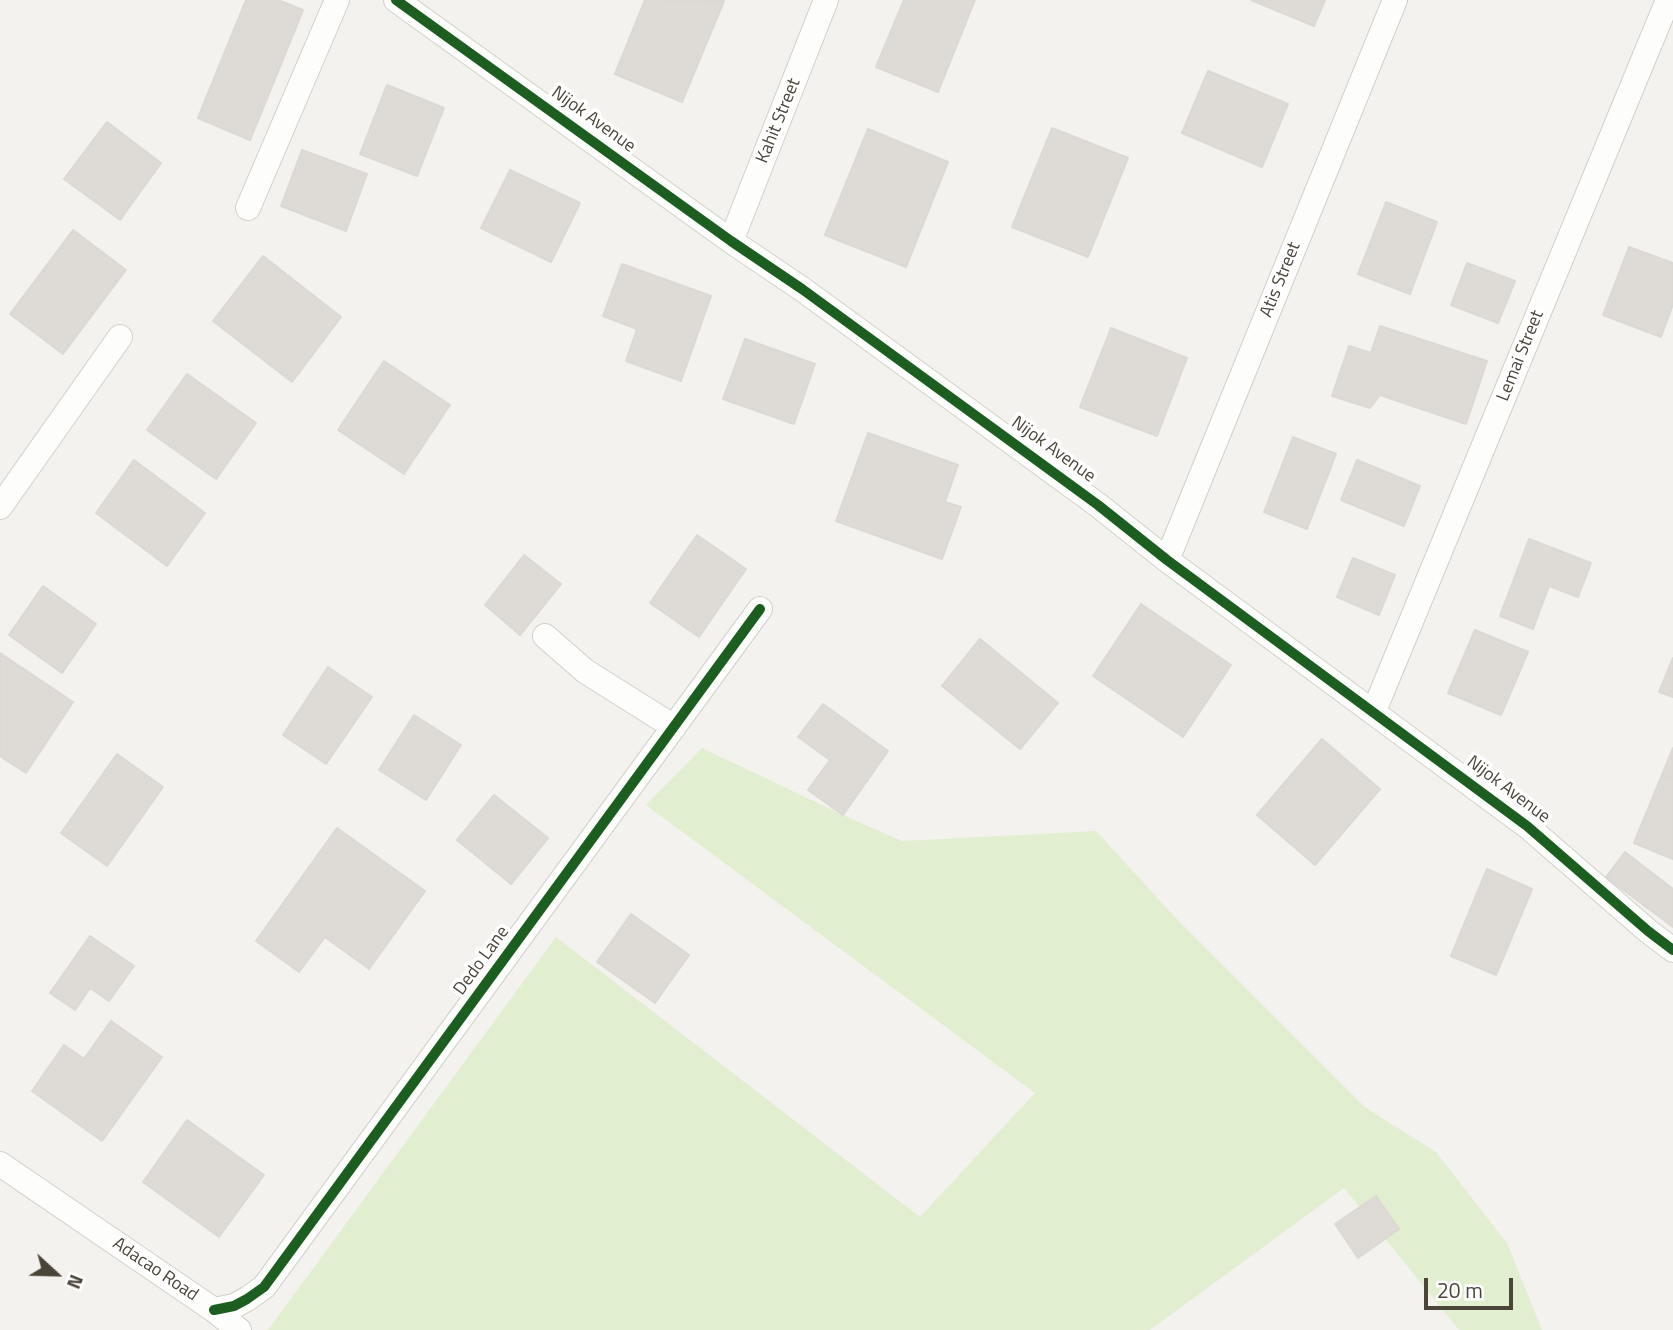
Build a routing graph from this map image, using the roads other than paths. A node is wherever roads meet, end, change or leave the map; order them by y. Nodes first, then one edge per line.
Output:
1 (337, 0) edge
2 (396, 0) edge
3 (826, 0) edge
4 (1395, 0) edge
5 (1668, 0) edge
6 (248, 208) dead end
7 (731, 241) junction
8 (120, 337) dead end
9 (0, 507) edge
10 (1167, 560) junction
11 (760, 609) dead end
12 (545, 636) dead end
13 (1374, 712) junction
14 (674, 727) junction
15 (1673, 950) edge
16 (0, 1164) edge
17 (214, 1310) junction
18 (239, 1330) edge

1 - 6 street
2 - 7 street, Nijok Avenue
3 - 7 street, Kahit Street
4 - 10 street, Atis Street
5 - 13 street, Lemai Street
7 - 10 street, Nijok Avenue
8 - 9 street
10 - 13 street, Nijok Avenue
11 - 14 street, Dedo Lane
12 - 14 street
13 - 15 street, Nijok Avenue
14 - 17 street, Dedo Lane
16 - 17 street, Adacao Road
17 - 18 street, Adacao Road

